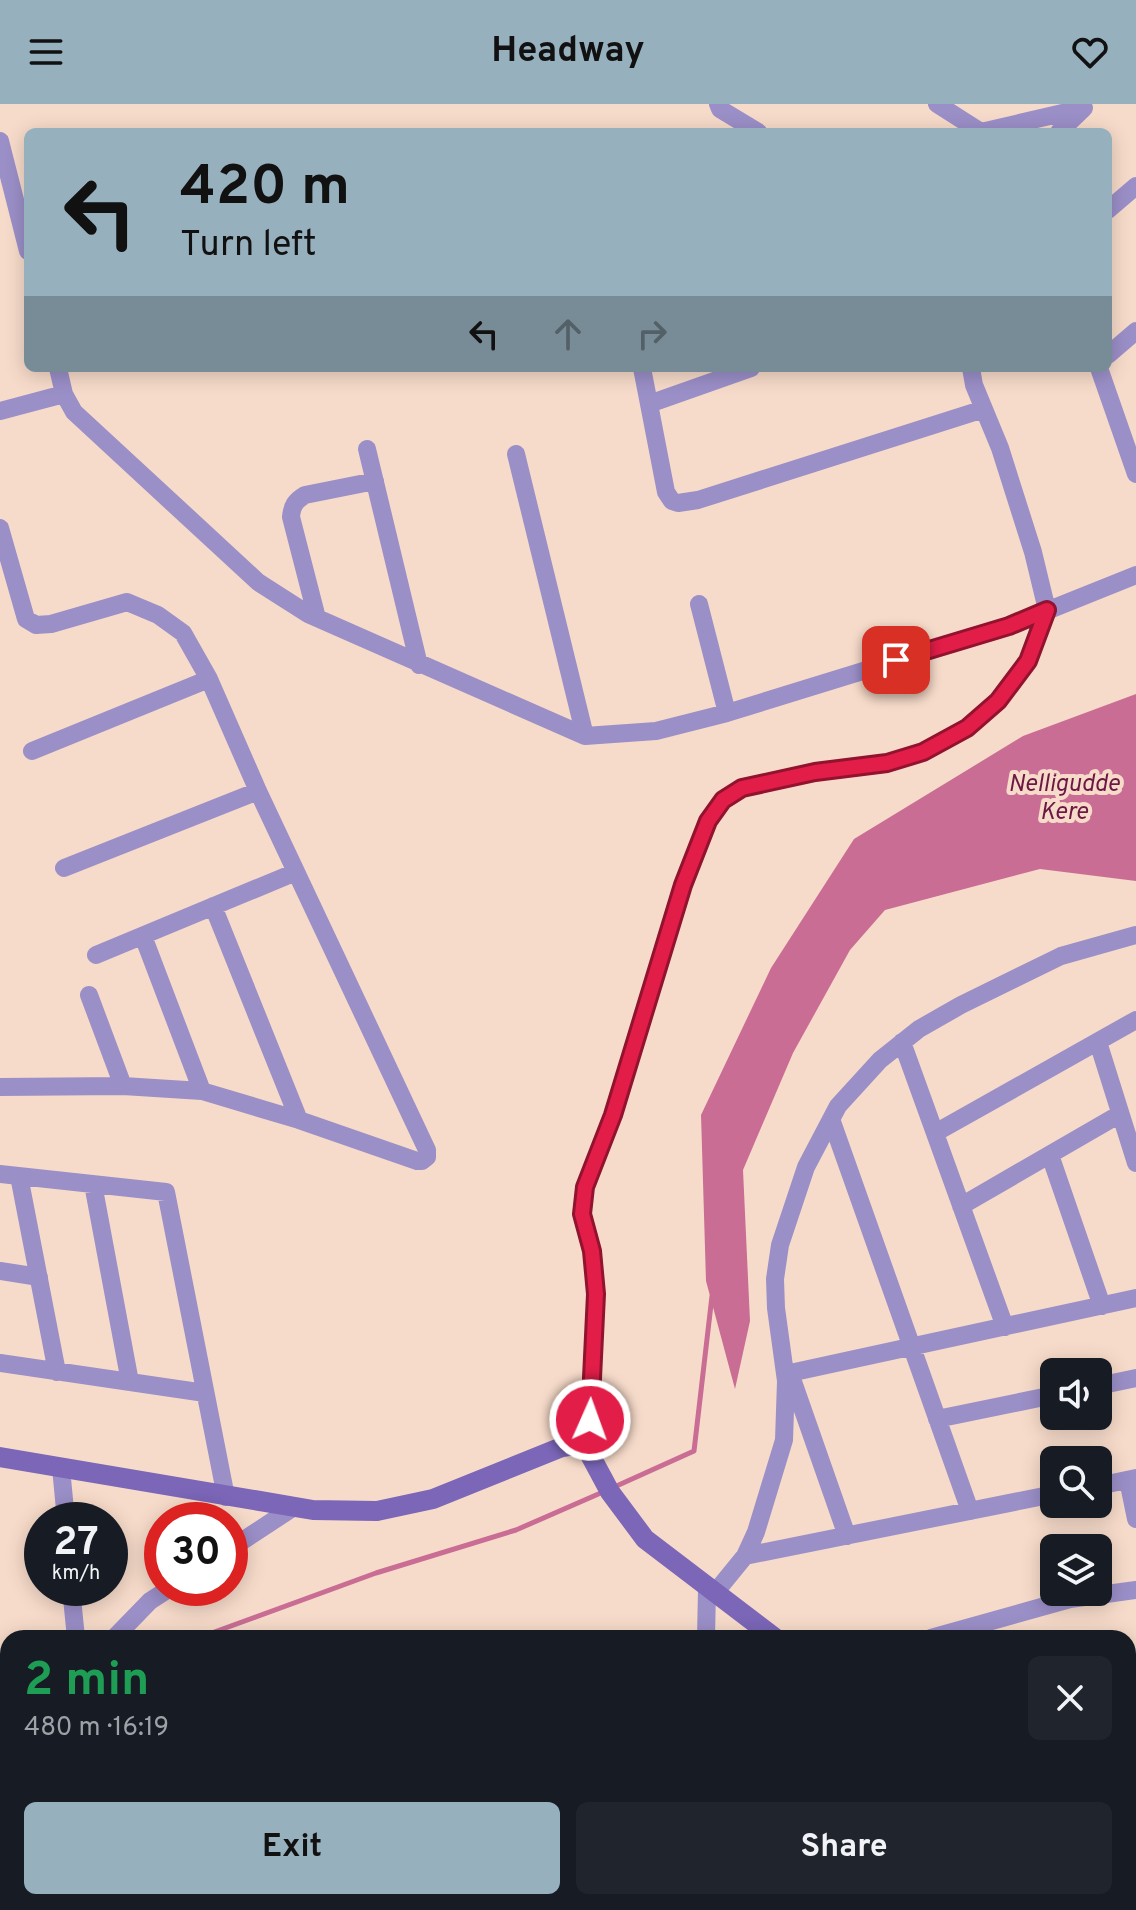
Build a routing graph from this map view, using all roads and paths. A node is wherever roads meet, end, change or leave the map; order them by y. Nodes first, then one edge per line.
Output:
1 (718, 104) edge
2 (937, 104) edge
3 (1086, 106) edge
4 (751, 128) edge
5 (975, 128) edge
6 (997, 128) edge
7 (1063, 128) edge
8 (0, 141) edge
9 (1136, 186) edge
10 (1112, 207) edge
11 (24, 235) edge
12 (1136, 331) edge
13 (1112, 352) edge
14 (59, 372) edge
15 (643, 372) edge
16 (740, 372) edge
17 (972, 372) edge
18 (1100, 372) edge
19 (64, 394) junction
20 (649, 404) junction
21 (984, 409) junction
22 (0, 411) edge
23 (367, 449) dead end
24 (516, 454) dead end
25 (1136, 474) edge
26 (375, 481) junction
27 (0, 528) edge
28 (1136, 575) edge
29 (699, 604) dead end
30 (1047, 610) junction
31 (317, 618) junction
32 (419, 665) junction
33 (209, 679) junction
34 (727, 713) junction
35 (585, 736) junction
36 (32, 751) dead end
37 (258, 791) junction
38 (64, 868) dead end
39 (296, 872) junction
40 (213, 906) junction
41 (1136, 935) edge
42 (143, 936) junction
43 (96, 955) dead end
44 (89, 995) dead end
45 (1136, 1020) edge
46 (902, 1042) junction
47 (1098, 1042) junction
48 (123, 1086) junction
49 (0, 1087) edge
50 (202, 1091) junction
51 (1120, 1114) junction
52 (831, 1119) junction
53 (299, 1120) junction
54 (935, 1133) junction
55 (1050, 1155) junction
56 (1136, 1163) edge
57 (10, 1175) edge
58 (93, 1184) junction
59 (961, 1206) junction
60 (0, 1271) edge
61 (39, 1277) junction
62 (1136, 1298) edge
63 (1102, 1306) junction
64 (1005, 1327) junction
65 (781, 1347) junction
66 (912, 1348) junction
67 (0, 1363) edge
68 (57, 1372) junction
69 (790, 1373) junction
70 (1136, 1378) edge
71 (130, 1382) junction
72 (1112, 1383) edge
73 (205, 1393) junction
74 (1040, 1398) edge
75 (937, 1419) junction
76 (588, 1451) junction
77 (0, 1457) edge
78 (61, 1468) junction
79 (1132, 1479) edge
80 (1112, 1483) edge
81 (226, 1497) junction
82 (1040, 1497) edge
83 (64, 1502) edge
84 (294, 1507) junction
85 (970, 1511) junction
86 (1136, 1519) edge
87 (847, 1536) junction
88 (248, 1537) edge
89 (745, 1556) junction
90 (1136, 1590) edge
91 (711, 1592) junction
92 (73, 1606) edge
93 (145, 1606) edge
94 (75, 1630) edge
95 (122, 1630) edge
96 (707, 1630) edge
97 (764, 1630) edge
98 (960, 1630) edge

1 - 4 street
2 - 5 street
3 - 6 street
3 - 7 street
8 - 11 street
9 - 10 street
12 - 13 street
14 - 19 street
15 - 20 street
16 - 20 street
17 - 21 street
18 - 25 street
19 - 22 street
19 - 31 street
20 - 21 street
21 - 30 street
23 - 26 street
24 - 35 street
26 - 31 street
26 - 32 street
27 - 33 street
28 - 30 street
29 - 34 street
30 - 34 street
30 - 76 street
31 - 32 street
32 - 35 street
33 - 36 street
33 - 37 street
34 - 35 street
37 - 38 street
37 - 39 street
39 - 40 street
39 - 53 street
40 - 42 street
40 - 53 street
41 - 46 street
42 - 43 street
42 - 50 street
44 - 48 street
45 - 47 street
46 - 52 street
46 - 54 street
47 - 51 street
47 - 54 street
48 - 49 street
48 - 50 street
50 - 53 street
51 - 55 street
51 - 56 street
52 - 65 street
52 - 66 street
54 - 59 street
55 - 59 street
55 - 63 street
57 - 58 street
57 - 61 street
58 - 71 street
58 - 73 street
59 - 64 street
60 - 61 street
61 - 68 street
62 - 63 street
63 - 64 street
64 - 66 street
65 - 69 street
65 - 89 street
66 - 69 street
66 - 75 street
67 - 68 street
68 - 71 street
69 - 87 street
70 - 72 street
71 - 73 street
73 - 81 street
74 - 75 street
75 - 85 street
76 - 84 street
76 - 91 street
77 - 78 street
78 - 81 street
78 - 83 street
79 - 80 street
79 - 86 street
81 - 84 street
82 - 85 street
84 - 88 street
85 - 87 street
87 - 89 street
89 - 91 street
90 - 98 street
91 - 96 street
91 - 97 street
92 - 94 street
93 - 95 street

